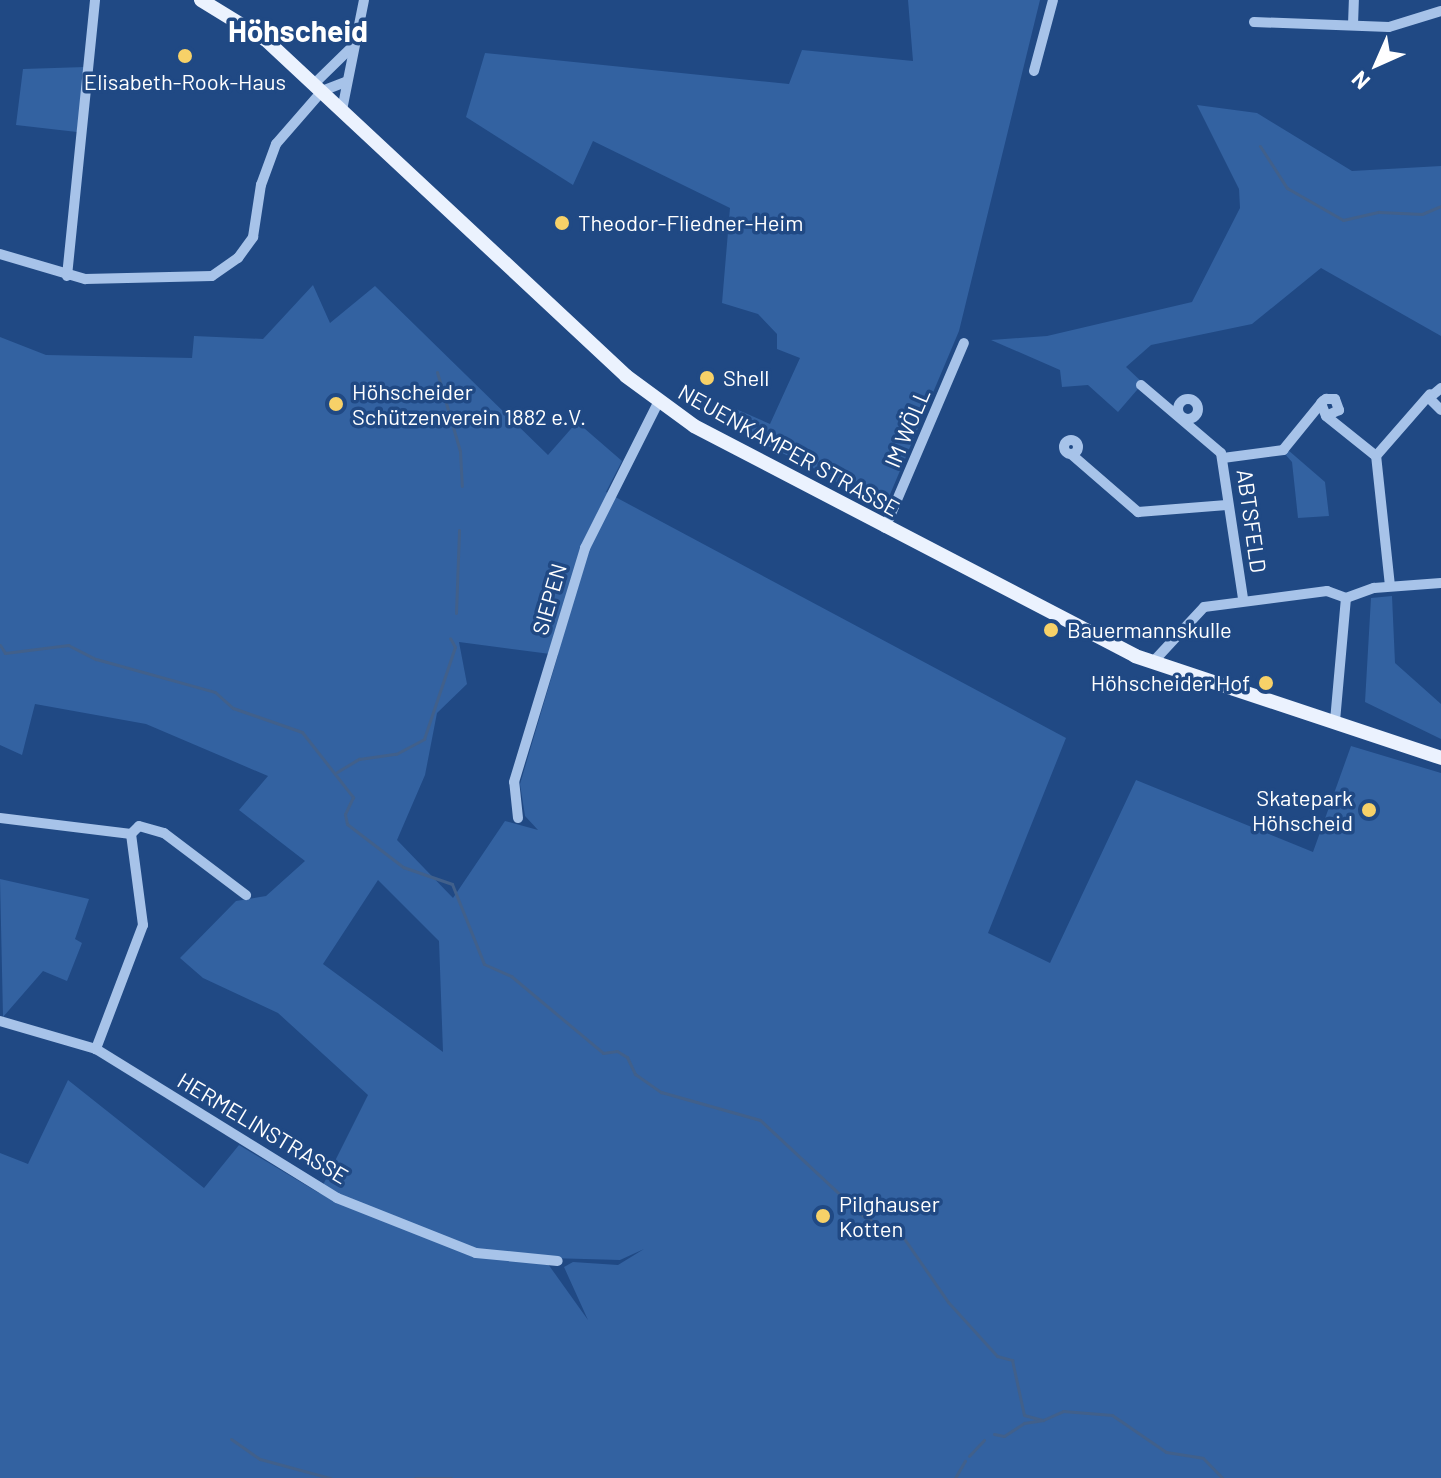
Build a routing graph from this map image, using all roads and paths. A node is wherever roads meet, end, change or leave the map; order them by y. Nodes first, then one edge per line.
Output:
1 (95, 0) edge
2 (201, 0) edge
3 (364, 0) edge
4 (1053, 0) edge
5 (1354, 0) edge
6 (1441, 11) edge
7 (1254, 22) dead end
8 (1353, 25) junction
9 (353, 46) junction
10 (1034, 71) dead end
11 (345, 82) junction
12 (318, 87) junction
13 (342, 110) junction
14 (0, 254) edge
15 (67, 276) junction
16 (964, 343) dead end
17 (1141, 385) dead end
18 (1441, 388) edge
19 (1430, 394) junction
20 (658, 403) junction
21 (1321, 403) junction
22 (1441, 410) edge
23 (1326, 416) junction
24 (1071, 454) dead end
25 (1376, 456) junction
26 (1223, 458) junction
27 (1227, 505) junction
28 (885, 528) junction
29 (1441, 583) edge
30 (1390, 586) junction
31 (1346, 598) junction
32 (1243, 599) junction
33 (1152, 663) junction
34 (1335, 721) junction
35 (1441, 758) edge
36 (0, 818) edge
37 (518, 818) dead end
38 (131, 834) junction
39 (246, 895) dead end
40 (0, 1021) edge
41 (96, 1049) junction
42 (558, 1261) dead end

1 - 15 street
2 - 12 main road, NEUENKAMPER STRASSE
3 - 9 street
4 - 10 street
5 - 8 street
6 - 8 street
7 - 8 street
9 - 11 street
9 - 12 street
11 - 12 street
11 - 13 street
12 - 13 main road, NEUENKAMPER STRASSE
12 - 15 street
13 - 20 main road, NEUENKAMPER STRASSE
14 - 15 street
16 - 28 street, IM WÖLL
17 - 26 street, ABTSFELD
18 - 19 street
19 - 22 street
19 - 25 street
20 - 28 main road, NEUENKAMPER STRASSE
20 - 37 street, SIEPEN
21 - 23 street
21 - 23 street
21 - 26 street
23 - 25 street
24 - 27 street
25 - 30 street
26 - 27 street, ABTSFELD
27 - 32 street, ABTSFELD
28 - 33 main road, NEUENKAMPER STRASSE
29 - 30 street
30 - 31 street
31 - 32 street
31 - 34 street
32 - 33 street
33 - 34 main road, NEUENKAMPER STRASSE
34 - 35 main road, NEUENKAMPER STRASSE
36 - 38 street
38 - 39 street
38 - 41 street
40 - 41 street, HERMELINSTRASSE
41 - 42 street, HERMELINSTRASSE

